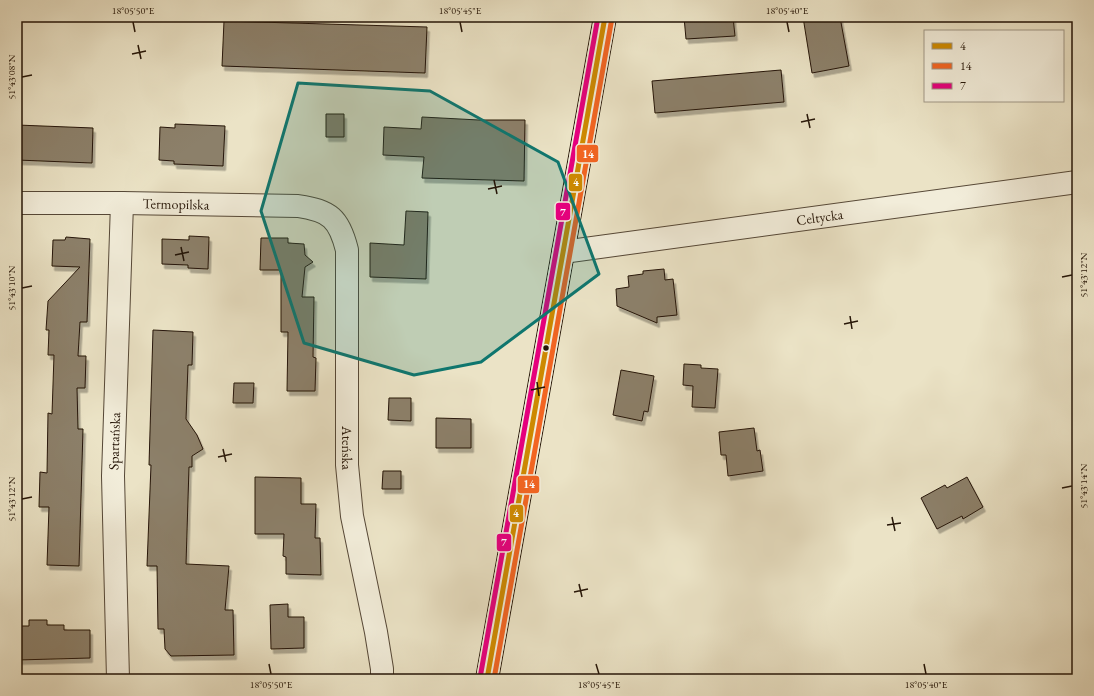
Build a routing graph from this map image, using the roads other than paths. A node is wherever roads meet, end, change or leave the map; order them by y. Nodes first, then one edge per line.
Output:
1 (605, 17) edge
2 (1077, 182) edge
3 (17, 203) edge
4 (122, 203) junction
5 (333, 218) joint
6 (563, 252) junction
7 (118, 679) edge
8 (382, 679) edge
9 (487, 679) edge

1 - 6 main road
2 - 6 street, Celtycka
3 - 4 street, Termopilska
4 - 5 street, Termopilska
4 - 7 street, Spartańska
5 - 8 street, Ateńska
6 - 9 main road

